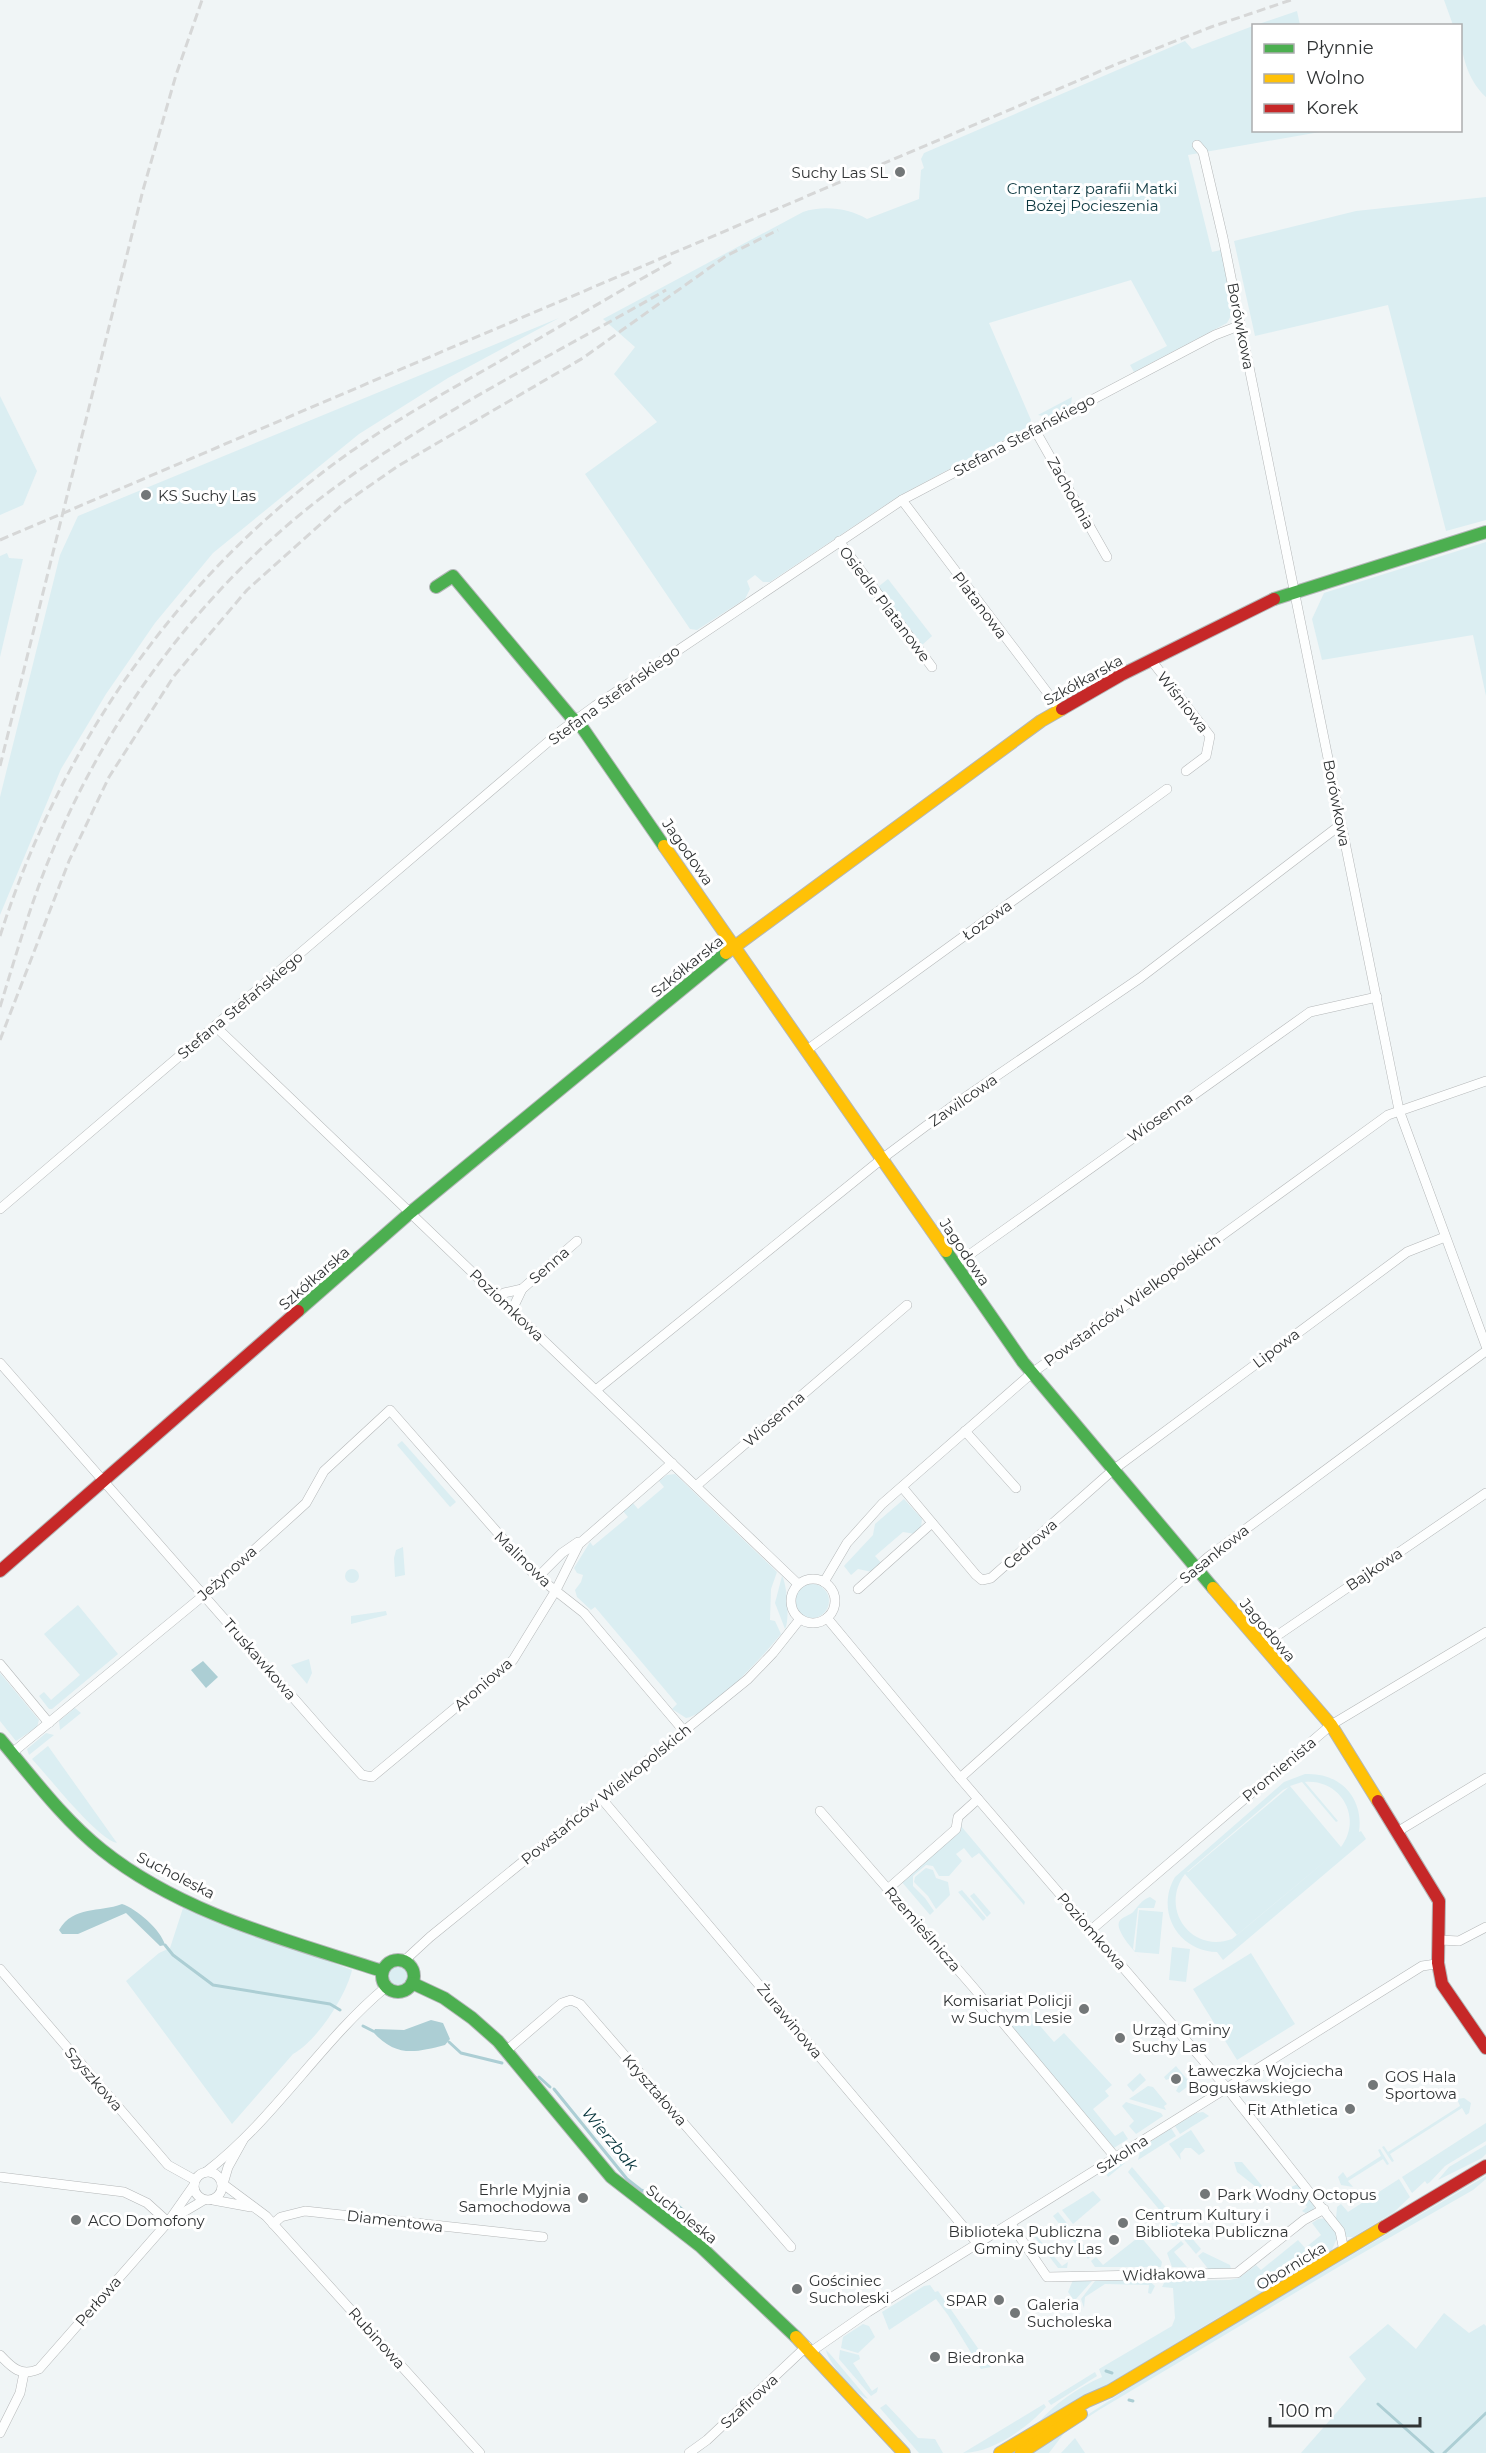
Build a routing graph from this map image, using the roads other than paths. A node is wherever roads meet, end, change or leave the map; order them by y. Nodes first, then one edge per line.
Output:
1 (1197, 145) dead end
2 (1240, 325) junction
3 (1035, 430) junction
4 (902, 500) junction
5 (1486, 532) edge
6 (839, 541) junction
7 (1107, 557) dead end
8 (436, 587) dead end
9 (1294, 591) junction
10 (1151, 660) junction
11 (932, 667) dead end
12 (1059, 708) junction
13 (575, 720) junction
14 (1186, 771) dead end
15 (1167, 789) dead end
16 (1342, 827) junction
17 (735, 945) junction
18 (1377, 997) junction
19 (216, 1026) junction
20 (807, 1050) junction
21 (1486, 1081) edge
22 (1399, 1110) junction
23 (883, 1158) junction
24 (0, 1209) edge
25 (411, 1212) junction
26 (1445, 1237) junction
27 (577, 1241) dead end
28 (955, 1265) junction
29 (522, 1289) junction
30 (500, 1298) junction
31 (907, 1305) dead end
32 (512, 1310) junction
33 (1486, 1346) edge
34 (1486, 1351) edge
35 (0, 1363) edge
36 (1032, 1373) junction
37 (596, 1390) junction
38 (390, 1410) joint
39 (965, 1431) junction
40 (672, 1463) junction
41 (1113, 1470) junction
42 (104, 1481) junction
43 (696, 1486) junction
44 (902, 1487) junction
45 (1016, 1488) dead end
46 (1486, 1492) edge
47 (932, 1523) junction
48 (585, 1537) junction
49 (1196, 1567) junction
50 (0, 1571) edge
51 (538, 1577) junction
52 (824, 1582) junction
53 (798, 1584) junction
54 (556, 1590) junction
55 (858, 1590) dead end
56 (204, 1595) junction
57 (827, 1618) junction
58 (800, 1619) junction
59 (1486, 1632) edge
60 (1262, 1646) junction
61 (0, 1664) edge
62 (49, 1723) junction
63 (1331, 1725) junction
64 (684, 1731) junction
65 (0, 1739) edge
66 (12, 1753) junction
67 (372, 1777) joint
68 (960, 1778) junction
69 (1486, 1778) edge
70 (601, 1798) junction
71 (978, 1799) junction
72 (820, 1811) dead end
73 (1398, 1832) junction
74 (889, 1888) junction
75 (1486, 1927) edge
76 (1090, 1930) junction
77 (1440, 1940) junction
78 (404, 1961) junction
79 (1436, 1964) junction
80 (0, 1970) edge
81 (382, 1971) junction
82 (412, 1983) junction
83 (386, 1987) junction
84 (1486, 2048) edge
85 (506, 2051) junction
86 (1226, 2087) junction
87 (243, 2140) junction
88 (1116, 2158) junction
89 (1486, 2166) edge
90 (206, 2172) junction
91 (0, 2177) edge
92 (195, 2182) junction
93 (223, 2184) junction
94 (208, 2200) junction
95 (256, 2208) junction
96 (1324, 2209) junction
97 (168, 2222) junction
98 (273, 2224) junction
99 (1011, 2224) junction
100 (543, 2237) dead end
101 (978, 2244) junction
102 (791, 2247) dead end
103 (1344, 2251) junction
104 (809, 2349) junction
105 (0, 2355) edge
106 (24, 2373) junction
107 (1110, 2391) junction
108 (0, 2433) edge
109 (480, 2453) edge
110 (689, 2453) edge
111 (904, 2453) edge
112 (1000, 2453) edge
113 (1021, 2453) edge

1 - 2 street, Borówkowa
2 - 3 street, Stefana Stefańskiego
2 - 9 street, Borówkowa
3 - 4 street, Stefana Stefańskiego
3 - 7 street, Zachodnia
4 - 6 street, Stefana Stefańskiego
4 - 12 street, Platanowa
5 - 9 street, Szkółkarska
6 - 11 street, Osiedle Platanowe
6 - 13 street, Stefana Stefańskiego
8 - 13 street, Jagodowa
9 - 10 street, Szkółkarska
9 - 16 street, Borówkowa
10 - 12 street, Szkółkarska
10 - 14 street, Wiśniowa
12 - 17 street, Szkółkarska
13 - 17 street, Jagodowa
13 - 19 street, Stefana Stefańskiego
15 - 20 street, Łozowa
16 - 18 street, Borówkowa
16 - 23 street, Zawilcowa
17 - 20 street, Jagodowa
17 - 25 street, Szkółkarska
18 - 22 street, Borówkowa
18 - 28 street, Wiosenna
19 - 24 street, Stefana Stefańskiego
19 - 25 street, Poziomkowa
20 - 23 street, Jagodowa
21 - 22 street, Powstańców Wielkopolskich
22 - 26 street, Borówkowa
22 - 36 street, Powstańców Wielkopolskich
23 - 28 street, Jagodowa
23 - 37 street, Zawilcowa
25 - 30 street, Poziomkowa
25 - 42 street, Szkółkarska
26 - 33 street, Borówkowa
26 - 41 street, Lipowa
27 - 29 street, Senna
28 - 36 street, Jagodowa
29 - 30 street, Senna
29 - 32 street, Senna
30 - 32 street, Poziomkowa
31 - 43 street, Wiosenna
32 - 37 street, Poziomkowa
34 - 49 street, Sasankowa
35 - 42 street
36 - 39 street, Powstańców Wielkopolskich
36 - 41 street, Jagodowa
37 - 40 street, Poziomkowa
38 - 51 street, Malinowa
38 - 56 street, Jeżynowa
39 - 44 street, Powstańców Wielkopolskich
39 - 45 street
40 - 43 street, Poziomkowa
40 - 48 street, Aroniowa
41 - 47 street, Cedrowa
41 - 49 street, Jagodowa
42 - 50 street, Szkółkarska
42 - 56 street, Truskawkowa
43 - 53 street, Poziomkowa
44 - 47 street, Cedrowa
44 - 52 street, Powstańców Wielkopolskich
46 - 60 street, Bajkowa
47 - 55 street
48 - 51 street, Aroniowa
48 - 54 street, Aroniowa
49 - 60 street, Jagodowa
49 - 68 street, Sasankowa
51 - 54 street, Malinowa
52 - 53 street
52 - 57 street
53 - 58 street
54 - 64 street, Malinowa
54 - 67 street, Aroniowa
56 - 62 street, Jeżynowa
56 - 67 street, Truskawkowa
57 - 58 street
57 - 68 street, Poziomkowa
58 - 64 street, Powstańców Wielkopolskich
59 - 63 street, Promienista
60 - 63 street, Jagodowa
61 - 62 street
62 - 66 street, Jeżynowa
63 - 73 street, Jagodowa
63 - 76 street, Promienista
64 - 70 street, Powstańców Wielkopolskich
65 - 66 street, Sucholeska
66 - 81 street, Sucholeska
68 - 71 street, Poziomkowa
69 - 73 street
70 - 78 street, Powstańców Wielkopolskich
70 - 101 street, Żurawinowa
71 - 74 street
71 - 76 street, Poziomkowa
72 - 74 street, Rzemieślnicza
73 - 77 street, Jagodowa
74 - 88 street, Rzemieślnicza
75 - 77 street
76 - 86 street, Poziomkowa
77 - 79 street, Jagodowa
78 - 81 street
78 - 82 street
79 - 84 street
79 - 86 street, Szkolna
80 - 92 street, Szyszkowa
81 - 83 street
82 - 83 street
82 - 85 street, Sucholeska
83 - 87 street
85 - 102 street, Kryształowa
85 - 104 street, Sucholeska
86 - 88 street, Szkolna
86 - 96 street, Poziomkowa
87 - 90 street
87 - 93 street
88 - 99 street, Szkolna
89 - 103 street, Obornicka
90 - 92 street
90 - 93 street
91 - 97 street
92 - 94 street
92 - 97 street, Perłowa
93 - 94 street
93 - 95 street
94 - 95 street
94 - 97 street, Perłowa
95 - 98 street
96 - 99 street, Widłakowa
96 - 103 street, Poziomkowa
97 - 106 street, Perłowa
98 - 100 street, Diamentowa
98 - 109 street, Rubinowa
99 - 101 street, Szkolna
101 - 104 street, Szkolna
103 - 107 street, Obornicka
104 - 110 street, Szafirowa
104 - 111 street, Sucholeska
105 - 106 street
106 - 108 street
107 - 112 street, Obornicka
107 - 113 street, Obornicka

